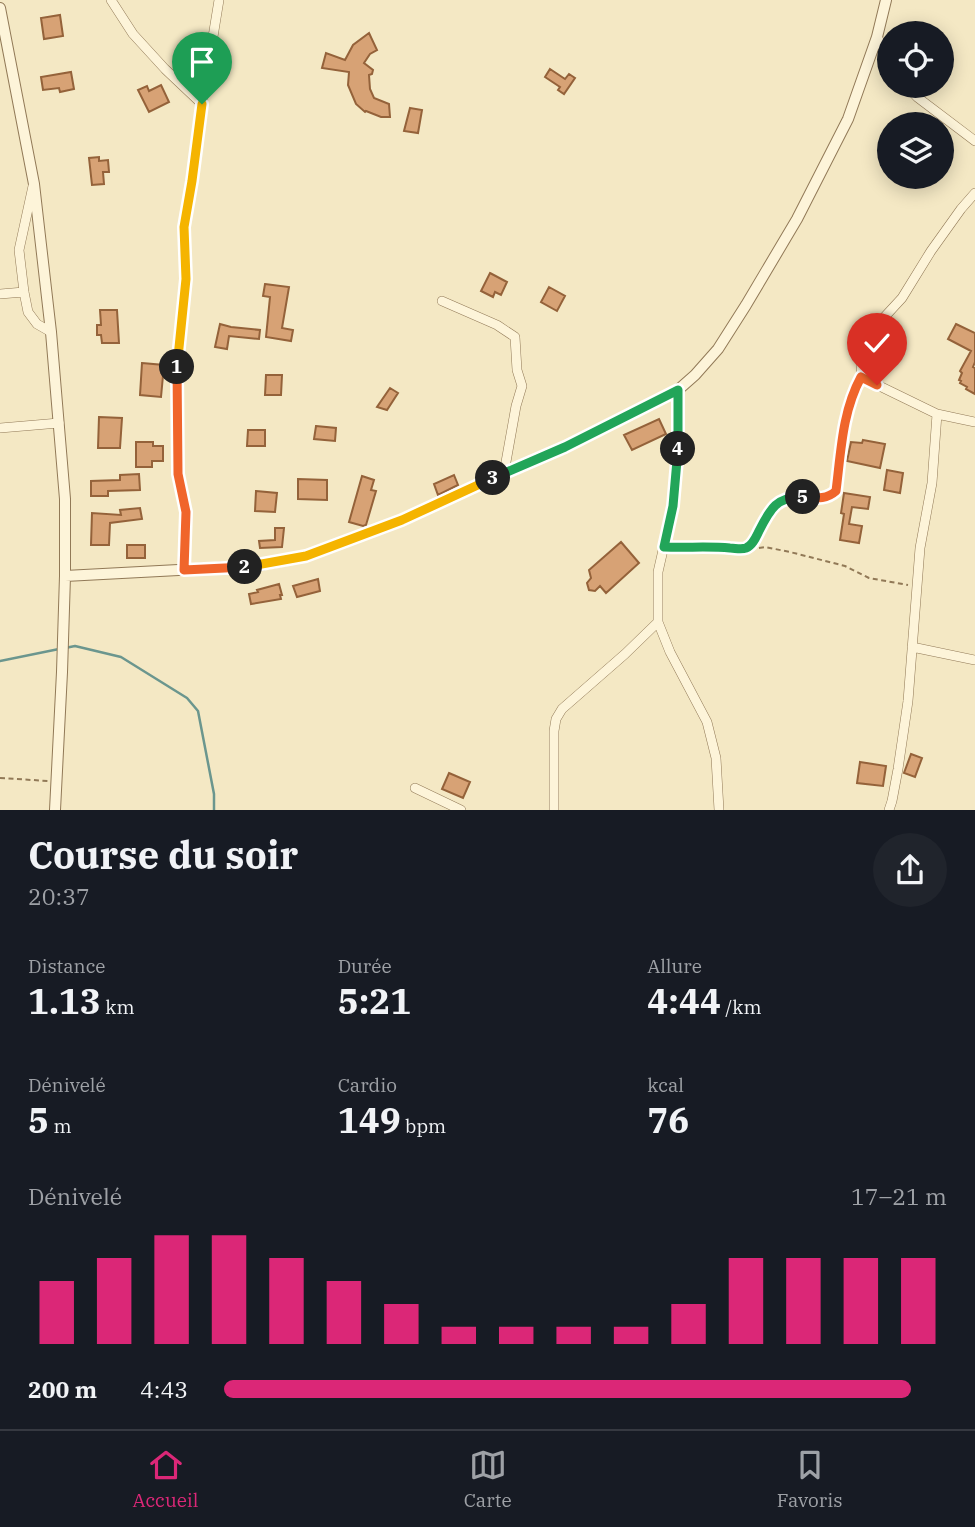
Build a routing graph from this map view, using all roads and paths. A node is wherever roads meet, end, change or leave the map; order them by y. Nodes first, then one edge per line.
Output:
1 (111, 0) edge
2 (219, 0) edge
3 (886, 0) edge
4 (0, 8) edge
5 (881, 21) edge
6 (877, 37) edge
7 (918, 98) edge
8 (202, 104) junction
9 (975, 141) edge
10 (34, 184) junction
11 (975, 193) edge
12 (24, 292) junction
13 (0, 294) edge
14 (442, 301) dead end
15 (51, 332) junction
16 (861, 377) junction
17 (678, 390) junction
18 (937, 414) junction
19 (975, 422) edge
20 (59, 424) junction
21 (0, 429) edge
22 (505, 472) junction
23 (664, 547) junction
24 (744, 549) junction
25 (184, 570) junction
26 (65, 576) junction
27 (916, 587) junction
28 (658, 622) junction
29 (912, 647) junction
30 (975, 660) edge
31 (0, 778) edge
32 (56, 781) junction
33 (415, 788) dead end
34 (55, 810) edge
35 (461, 810) edge
36 (554, 810) edge
37 (719, 810) edge
38 (888, 810) edge

1 - 8 street
2 - 8 street
3 - 5 street
4 - 10 street
6 - 17 street
7 - 9 street
8 - 25 street
10 - 12 street
10 - 15 street
11 - 16 street
12 - 13 street
12 - 15 street
14 - 22 street
15 - 20 street
16 - 18 street
16 - 24 street
17 - 22 street
17 - 23 street
18 - 19 street
18 - 27 street
20 - 21 street
20 - 26 street
22 - 25 street
23 - 24 street
23 - 28 street
24 - 27 path
25 - 26 street
26 - 32 street
27 - 29 street
28 - 36 street
28 - 37 street
29 - 30 street
29 - 38 street
31 - 32 path
32 - 34 street
33 - 35 street

